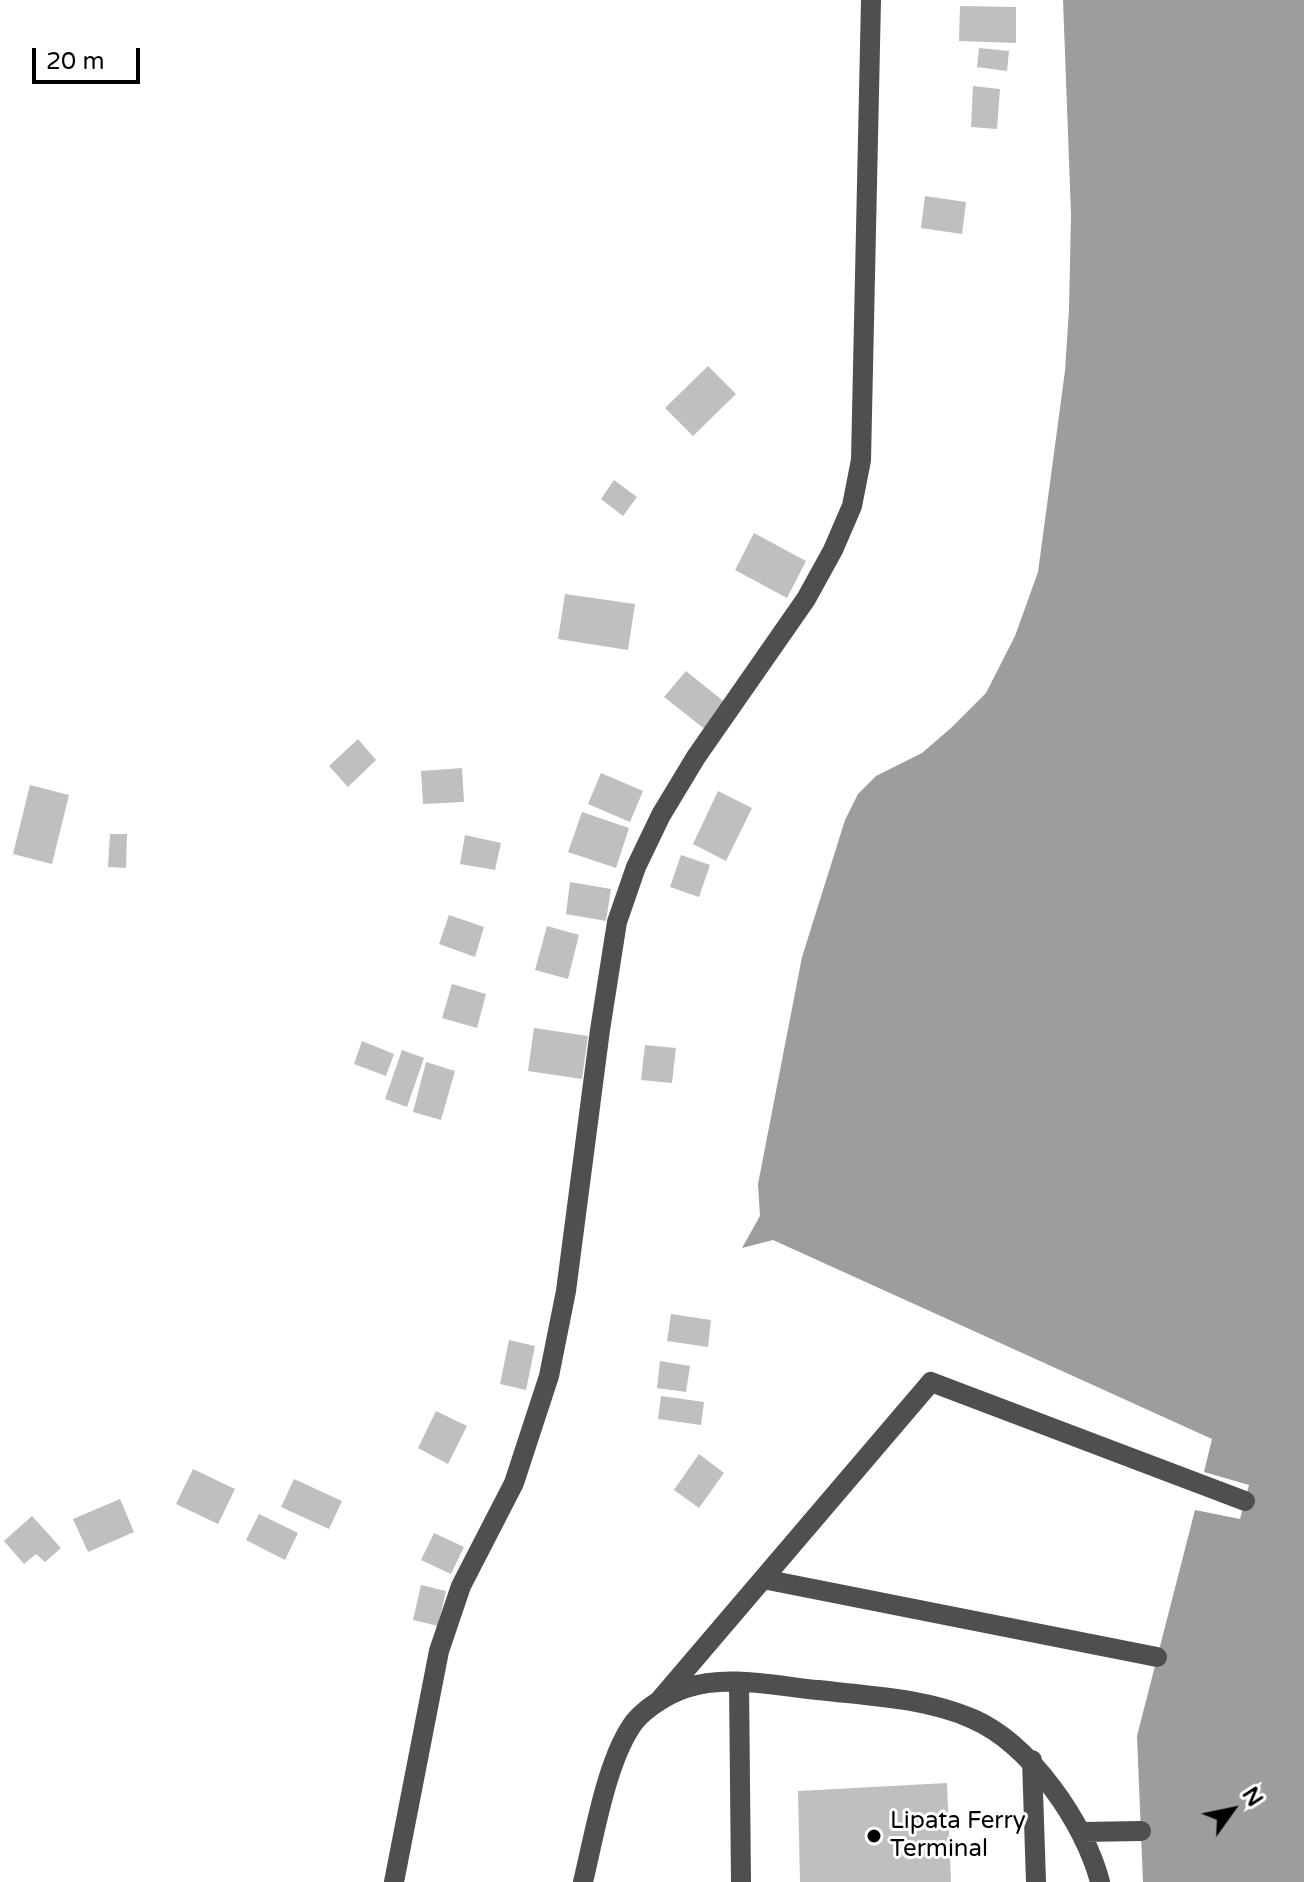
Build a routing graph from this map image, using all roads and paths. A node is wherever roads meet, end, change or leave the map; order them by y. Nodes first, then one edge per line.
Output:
1 (871, 0) edge
2 (1245, 1501) dead end
3 (763, 1579) junction
4 (1157, 1657) dead end
5 (739, 1682) junction
6 (658, 1702) junction
7 (1032, 1760) junction
8 (1141, 1831) dead end
9 (1082, 1832) junction
10 (394, 1882) edge
11 (583, 1882) edge
12 (741, 1882) edge
13 (1036, 1882) edge
14 (1100, 1882) edge

1 - 10 street
2 - 3 street
3 - 4 street
3 - 6 street
5 - 6 street
5 - 7 street
5 - 12 street
6 - 11 street
7 - 9 street
7 - 13 street
8 - 9 street
9 - 14 street

